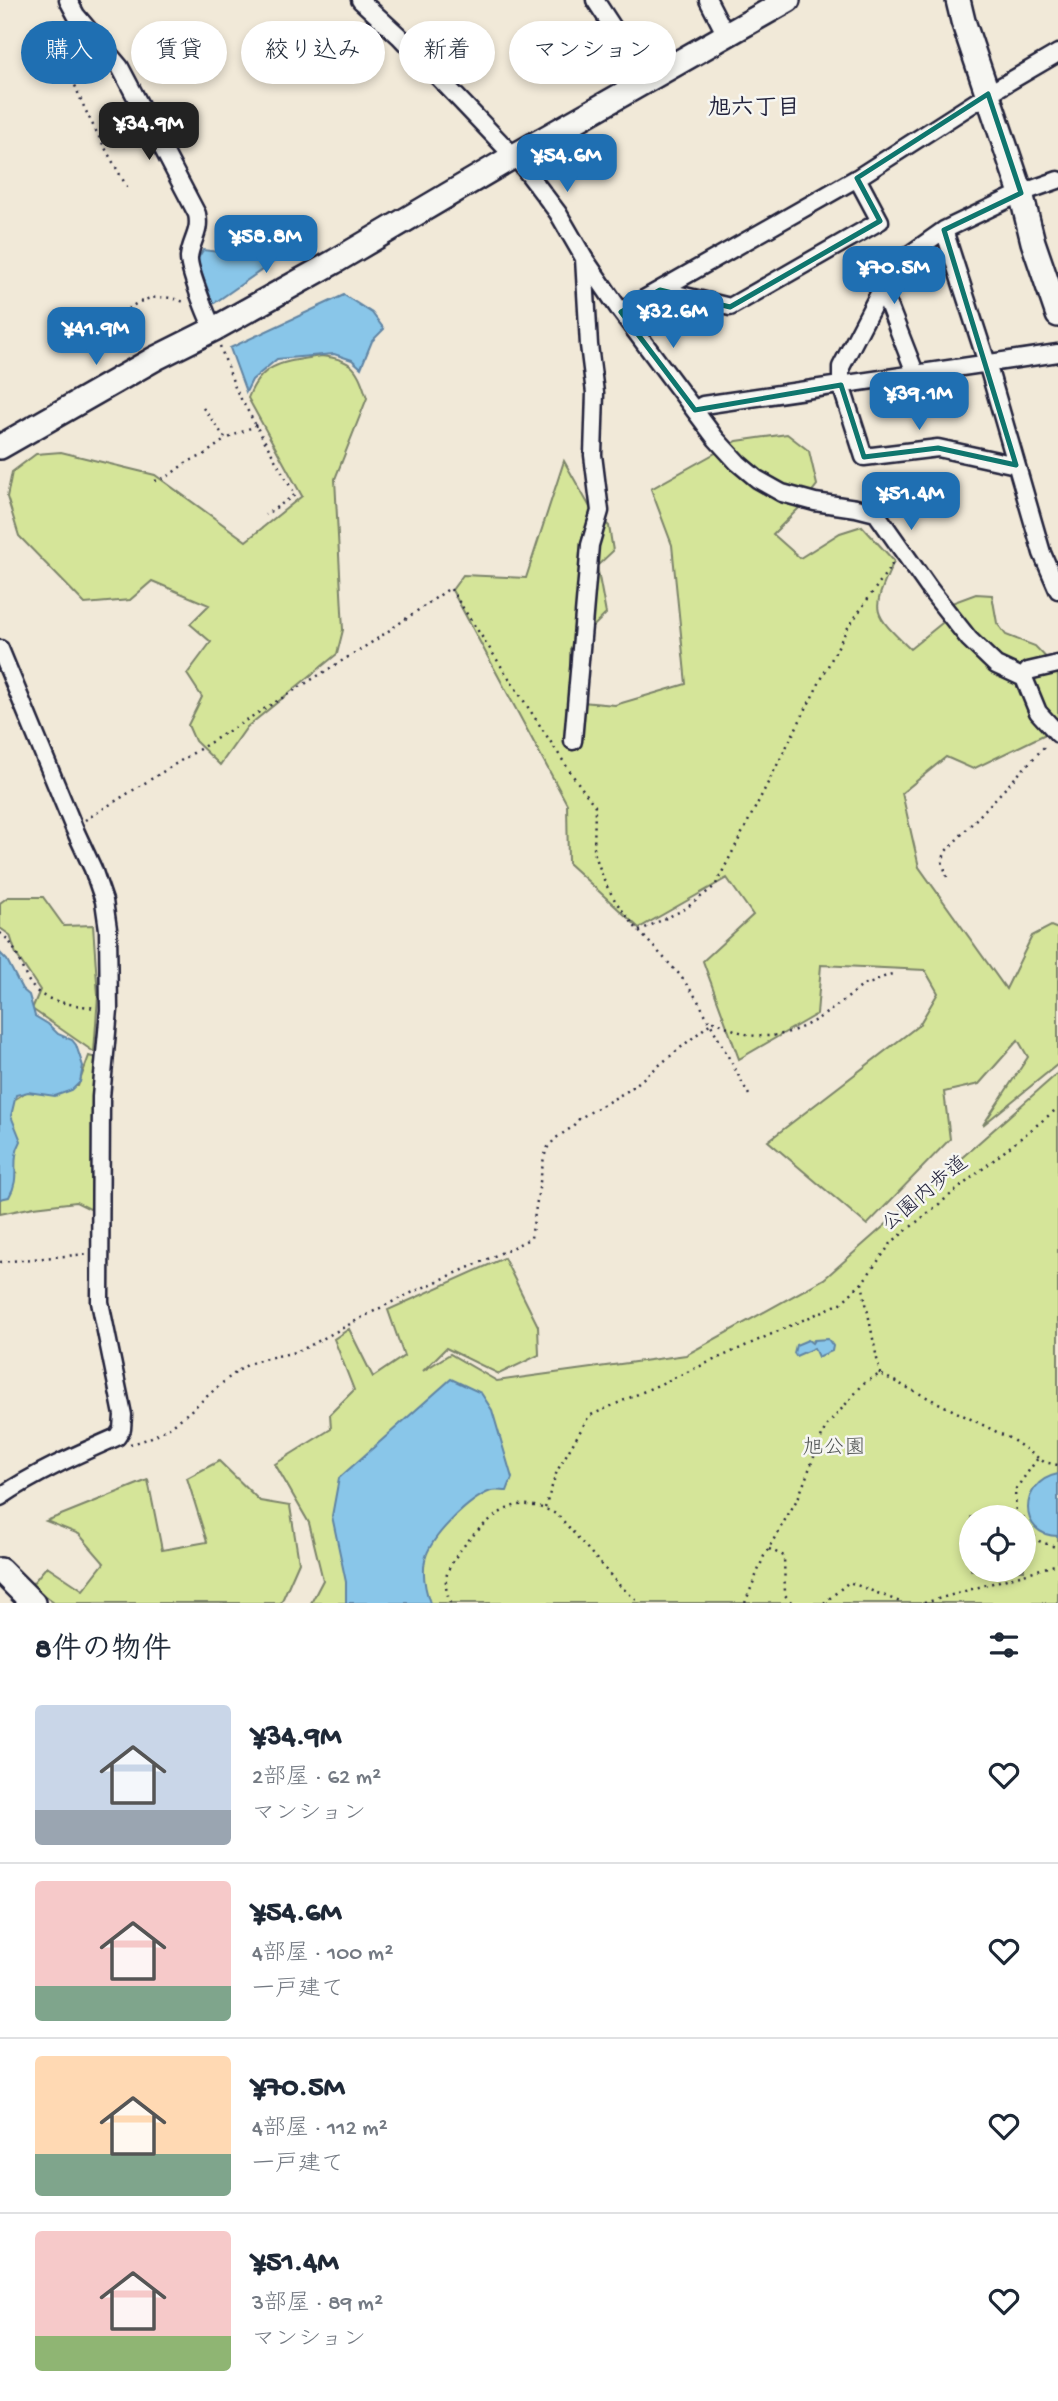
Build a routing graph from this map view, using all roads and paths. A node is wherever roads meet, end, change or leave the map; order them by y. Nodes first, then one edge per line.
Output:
1 (360, 0) edge
2 (594, 0) edge
3 (708, 0) edge
4 (788, 0) edge
5 (958, 0) edge
6 (70, 4) edge
7 (608, 21) edge
8 (726, 36) junction
9 (1058, 53) edge
10 (676, 64) edge
11 (640, 84) edge
12 (988, 94) junction
13 (514, 156) junction
14 (857, 178) junction
15 (1058, 180) edge
16 (129, 191) dead end
17 (1021, 192) junction
18 (944, 230) junction
19 (584, 258) junction
20 (1052, 276) edge
21 (882, 288) junction
22 (660, 290) junction
23 (621, 312) junction
24 (1058, 315) edge
25 (82, 316) dead end
26 (212, 324) junction
27 (1058, 353) edge
28 (987, 363) junction
29 (916, 375) junction
30 (841, 385) junction
31 (203, 408) dead end
32 (695, 410) junction
33 (257, 425) junction
34 (226, 439) junction
35 (0, 447) edge
36 (1016, 465) junction
37 (155, 481) dead end
38 (265, 515) dead end
39 (903, 551) junction
40 (1058, 590) edge
41 (0, 649) edge
42 (1058, 664) edge
43 (1024, 678) junction
44 (1058, 733) edge
45 (573, 741) dead end
46 (74, 828) junction
47 (947, 877) dead end
48 (639, 931) junction
49 (0, 933) edge
50 (897, 974) dead end
51 (109, 1010) junction
52 (712, 1022) junction
53 (749, 1095) dead end
54 (1058, 1108) edge
55 (100, 1253) junction
56 (0, 1262) edge
57 (862, 1283) junction
58 (880, 1374) junction
59 (117, 1437) junction
60 (1038, 1458) junction
61 (1058, 1465) edge
62 (0, 1497) edge
63 (1016, 1505) edge
64 (545, 1508) junction
65 (1036, 1538) edge
66 (1058, 1548) edge
67 (769, 1549) junction
68 (1058, 1564) edge
69 (0, 1570) edge
70 (33, 1603) edge
71 (451, 1603) edge
72 (640, 1603) edge
73 (745, 1603) edge
74 (792, 1603) edge
75 (824, 1603) edge
76 (903, 1603) edge
77 (924, 1603) edge

1 - 13 street
2 - 7 street
3 - 8 street
4 - 8 street
5 - 12 street
6 - 16 path
6 - 26 street
8 - 10 street
9 - 12 street
11 - 13 street
12 - 14 street
12 - 17 street
13 - 19 street
13 - 26 street
14 - 22 street
14 - 22 street
15 - 17 street
17 - 18 street
17 - 20 street
18 - 21 street
18 - 28 street
19 - 23 street
19 - 45 street
20 - 24 street
21 - 29 street
21 - 30 street
22 - 23 street
23 - 32 street
25 - 26 path
26 - 33 path
26 - 35 street
27 - 28 street
28 - 29 street
28 - 36 street
29 - 30 street
30 - 32 street
30 - 36 street
31 - 34 path
32 - 39 street
33 - 34 path
33 - 38 path
34 - 37 path
36 - 40 street
39 - 43 street
39 - 48 path
41 - 46 street
42 - 43 street
43 - 44 street
44 - 47 path
46 - 48 path
46 - 51 street
48 - 52 path
49 - 51 path
50 - 52 path
51 - 55 street
52 - 53 path
52 - 59 path
54 - 57 path, 公園内歩道
55 - 56 path
55 - 59 street
57 - 58 path
57 - 64 path, 公園内歩道
58 - 60 path
58 - 67 path
59 - 62 street
60 - 61 path
60 - 63 path
64 - 71 path
64 - 72 path
65 - 66 path
67 - 73 path
67 - 74 path
68 - 77 path
69 - 70 street
75 - 76 path

